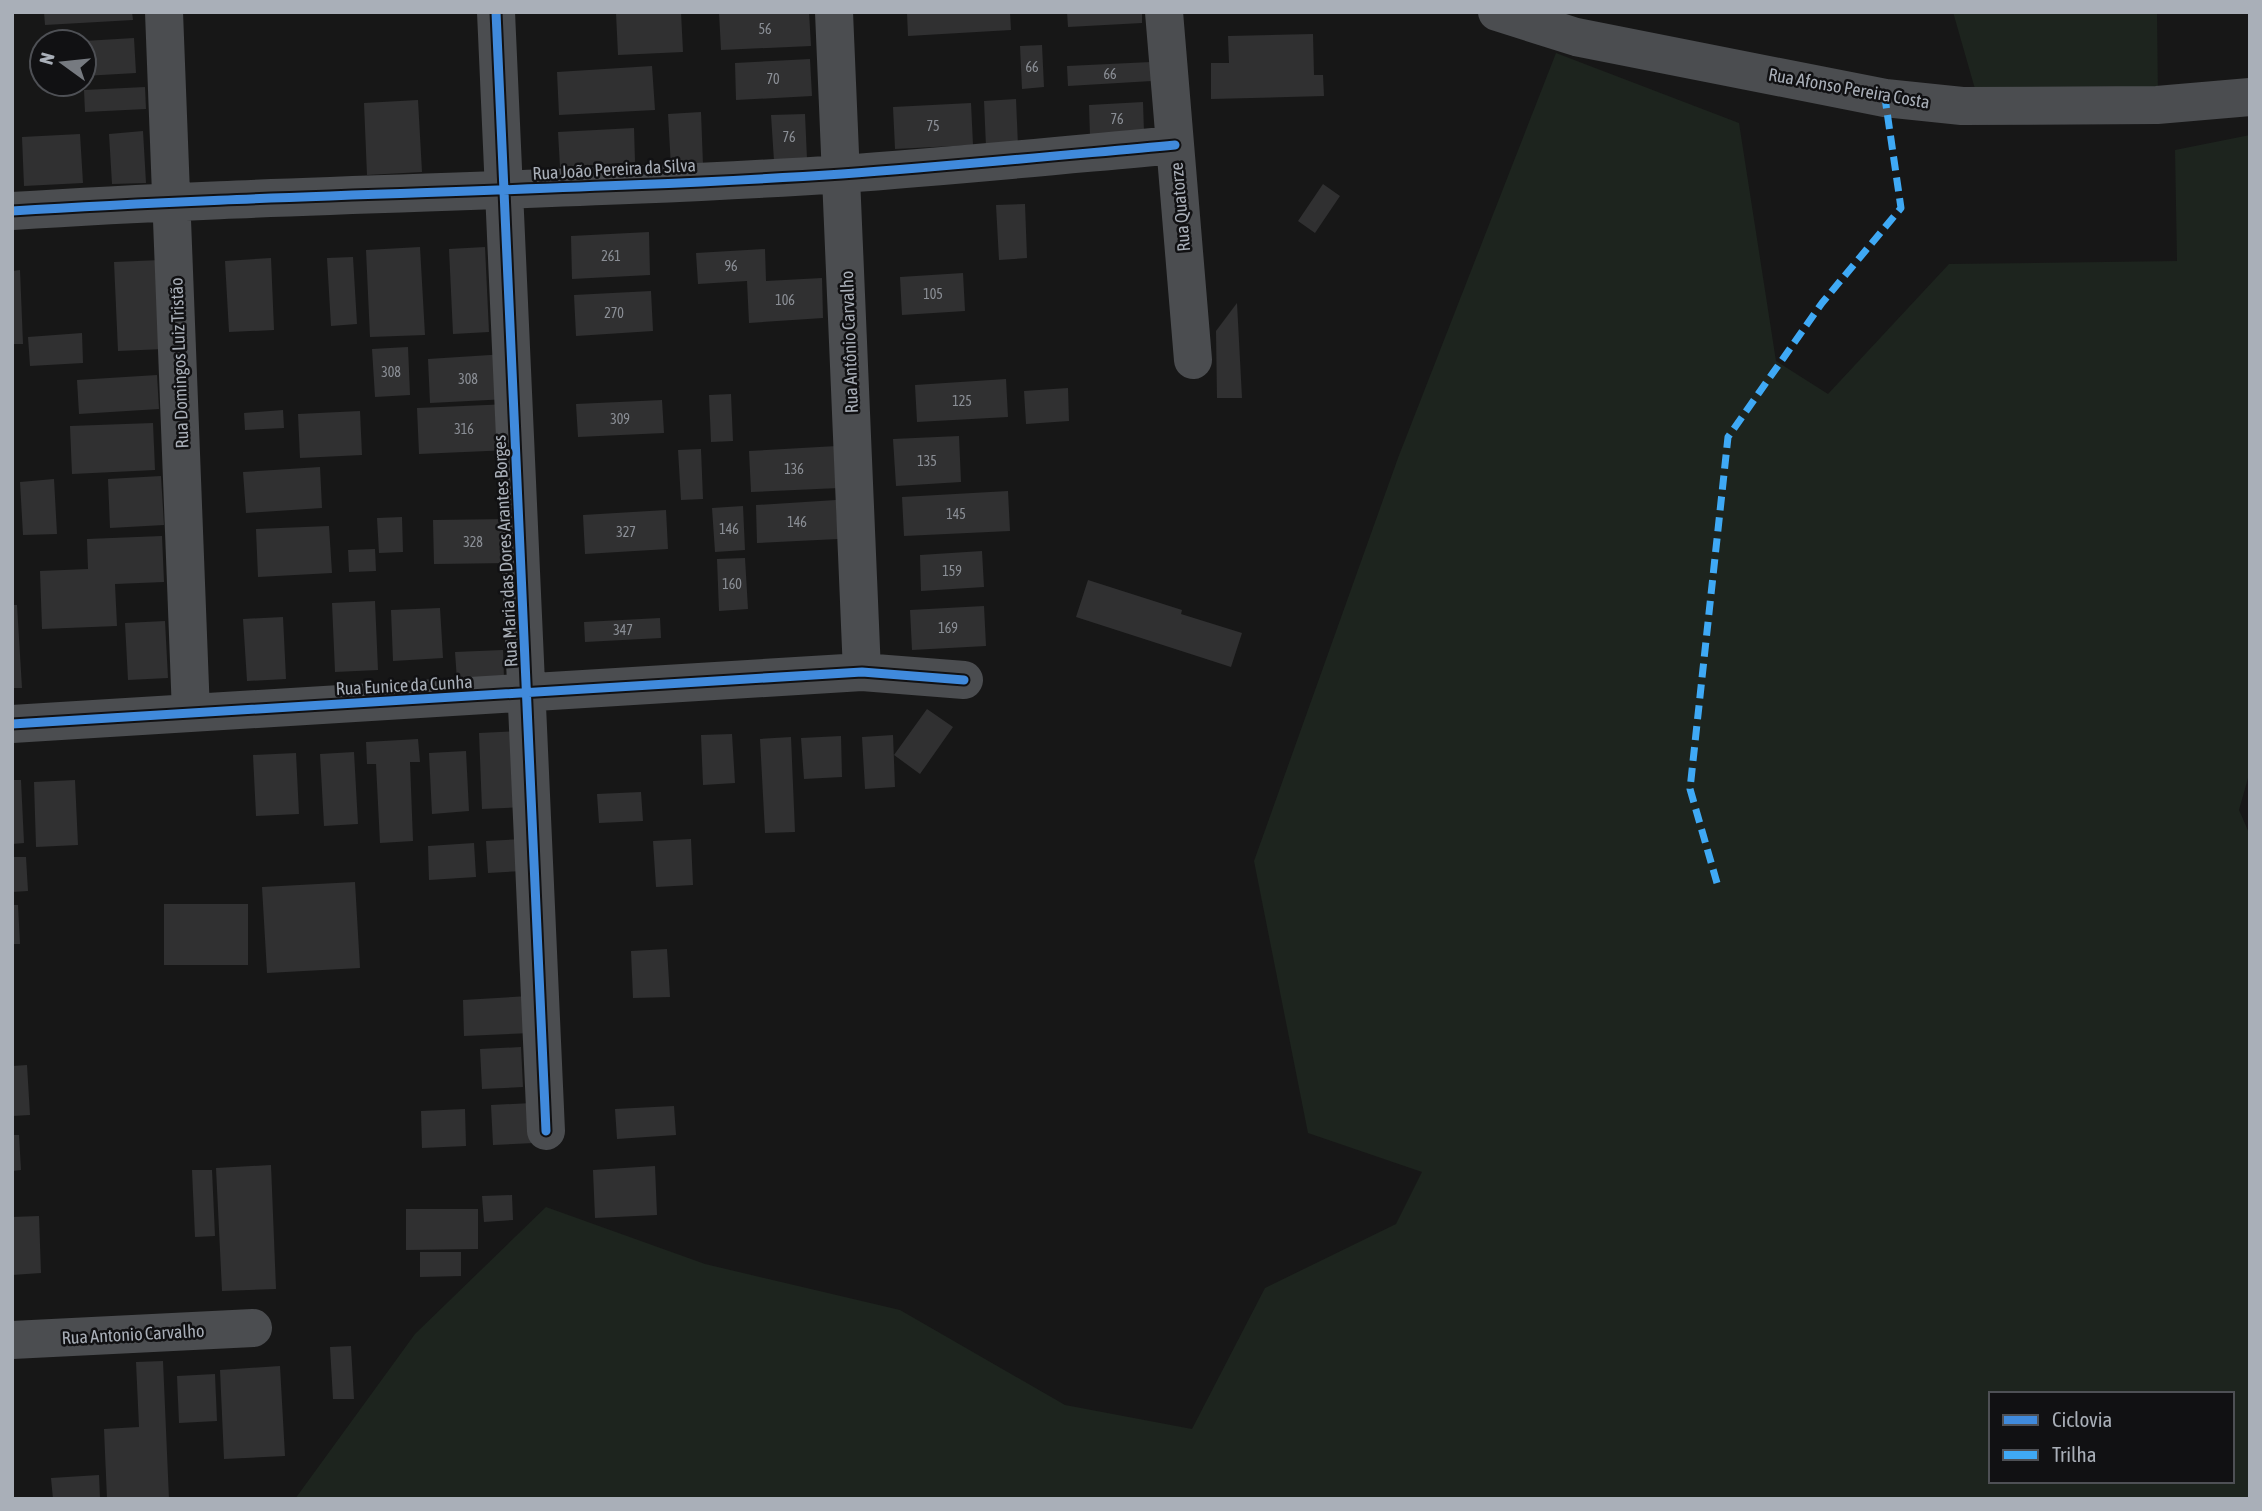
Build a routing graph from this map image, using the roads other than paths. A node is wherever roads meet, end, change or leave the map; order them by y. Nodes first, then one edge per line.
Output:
1 (164, 12) edge
2 (496, 12) edge
3 (834, 12) edge
4 (1164, 12) edge
5 (1497, 12) edge
6 (2250, 97) edge
7 (1175, 145) junction
8 (842, 174) junction
9 (504, 190) junction
10 (173, 201) junction
11 (12, 211) edge
12 (1193, 360) dead end
13 (862, 672) junction
14 (964, 680) dead end
15 (527, 694) junction
16 (191, 713) junction
17 (12, 724) edge
18 (547, 1131) dead end
19 (253, 1328) dead end
20 (12, 1340) edge

1 - 10 street, Rua Domingos Luiz Tristão
2 - 9 street, Rua Maria das Dores Arantes Borges
3 - 8 street, Rua Antônio Carvalho
4 - 7 street, Rua Quatorze
5 - 6 street, Rua Afonso Pereira Costa
7 - 8 street, Rua João Pereira da Silva
7 - 12 street, Rua Quatorze
8 - 9 street, Rua João Pereira da Silva
8 - 13 street, Rua Antônio Carvalho
9 - 10 street, Rua João Pereira da Silva
9 - 15 street, Rua Maria das Dores Arantes Borges
10 - 11 street, Rua João Pereira da Silva
10 - 16 street, Rua Domingos Luiz Tristão
13 - 14 street, Rua Eunice da Cunha
13 - 15 street, Rua Eunice da Cunha
15 - 16 street, Rua Eunice da Cunha
15 - 18 street, Rua Maria das Dores Arantes Borges
16 - 17 street, Rua Eunice da Cunha
19 - 20 street, Rua Antonio Carvalho

